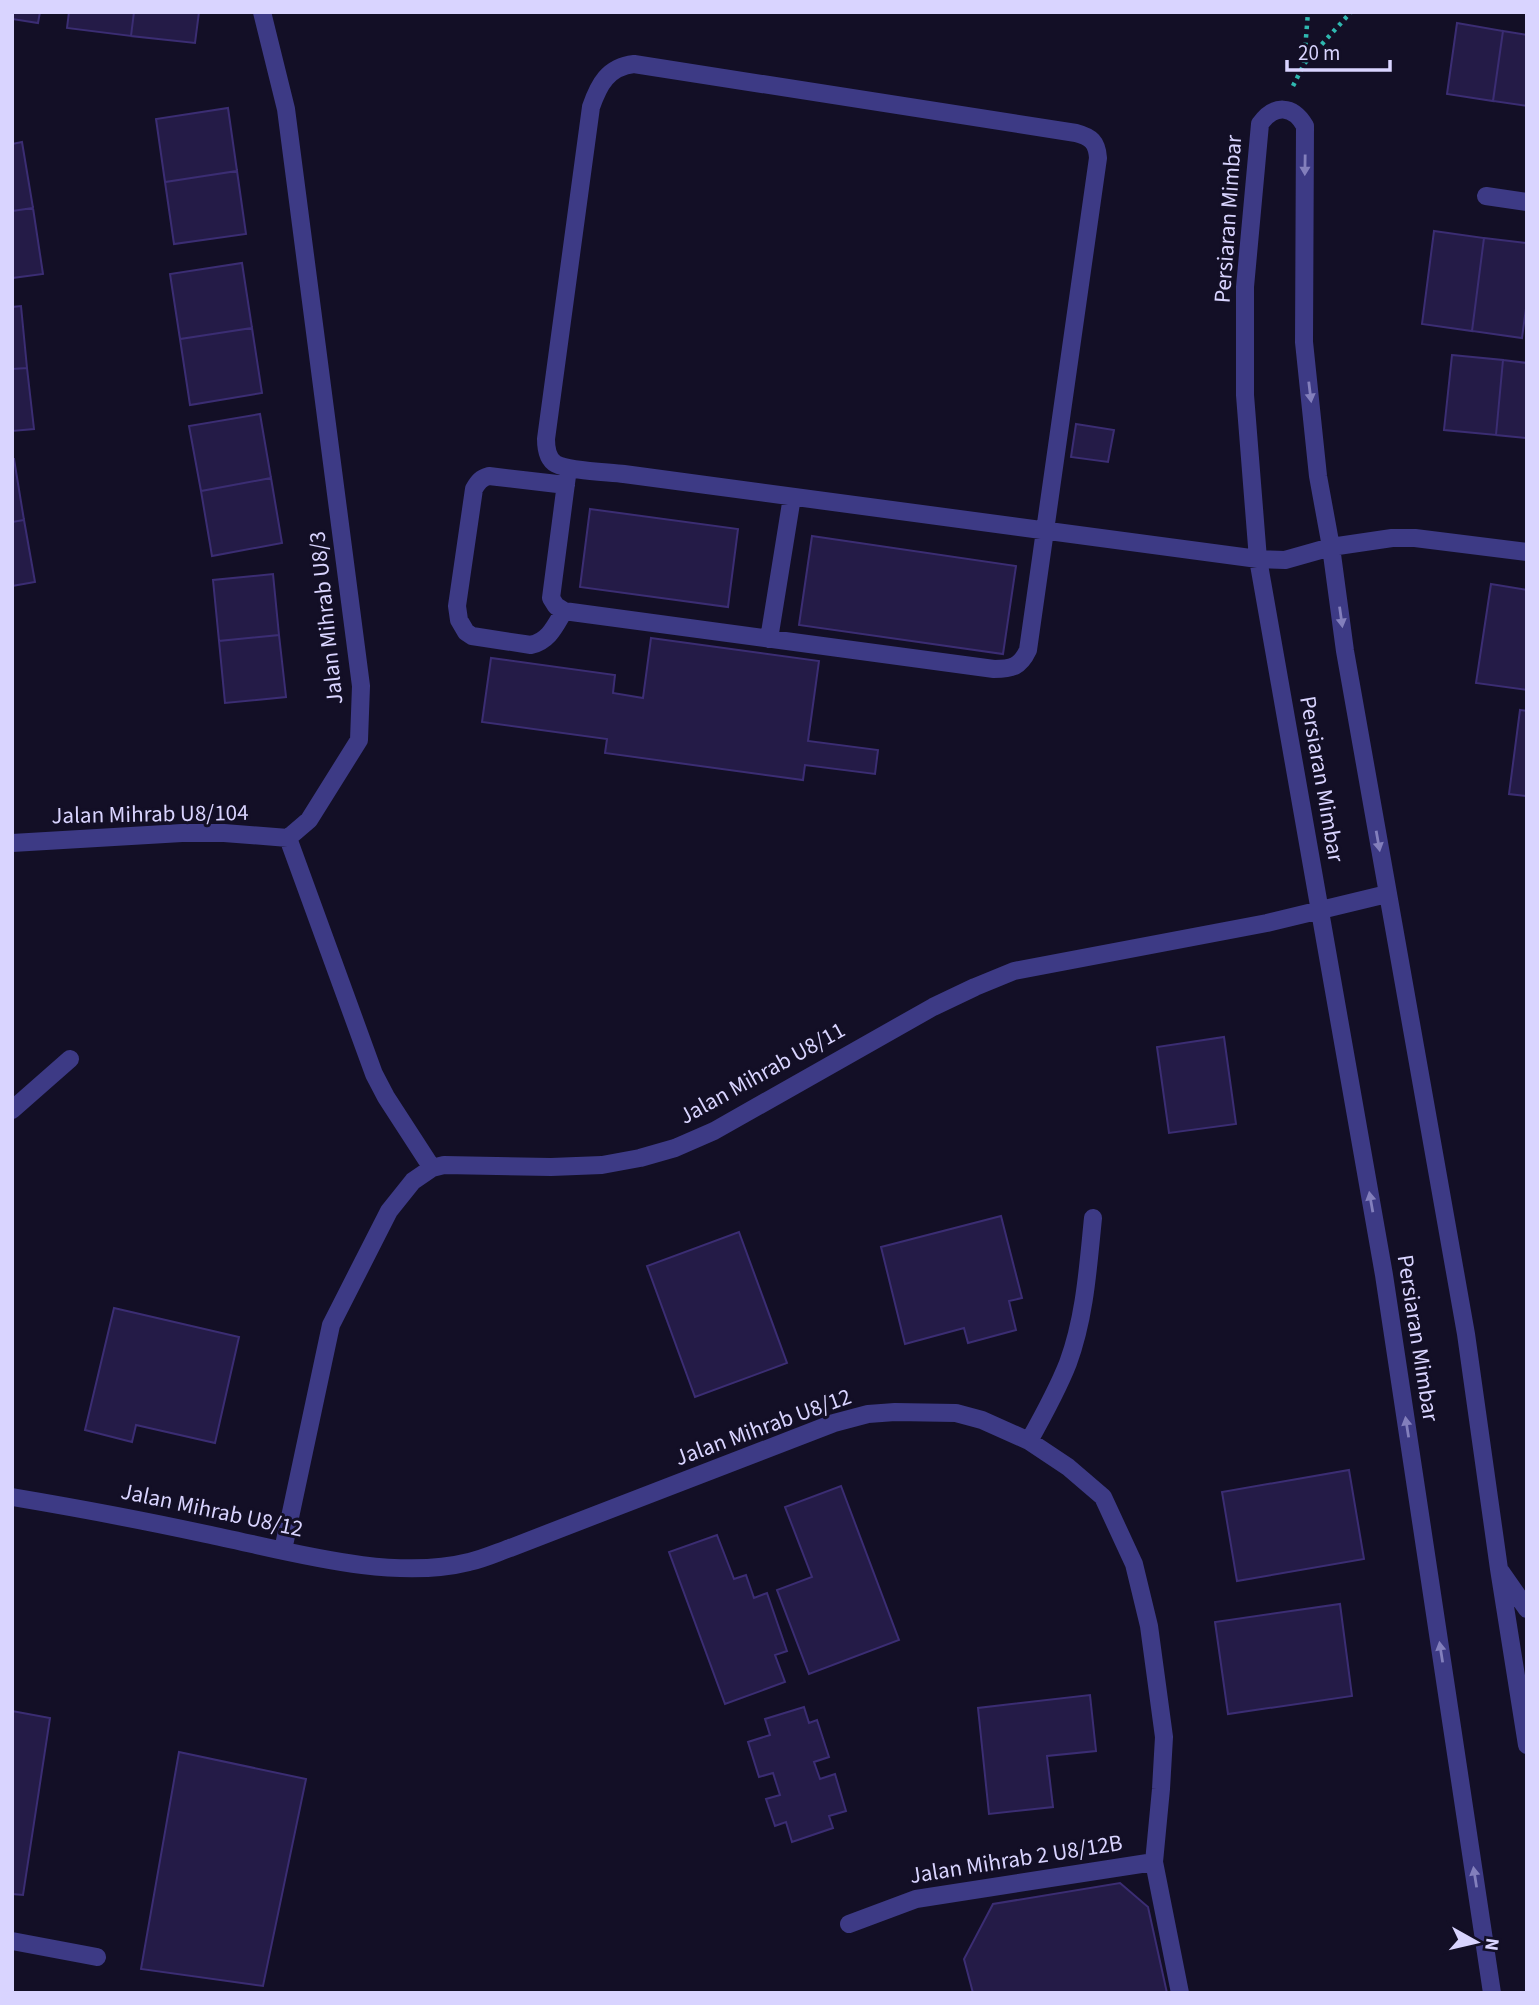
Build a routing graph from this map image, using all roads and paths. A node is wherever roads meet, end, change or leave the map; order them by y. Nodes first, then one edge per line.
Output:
1 (262, 12) edge
2 (1307, 12) edge
3 (1351, 12) edge
4 (1304, 64) junction
5 (1282, 109) junction
6 (1486, 197) dead end
7 (1527, 202) edge
8 (567, 476) junction
9 (792, 497) junction
10 (1045, 532) junction
11 (1331, 547) junction
12 (1527, 552) edge
13 (1258, 559) junction
14 (564, 611) junction
15 (769, 639) junction
16 (288, 838) junction
17 (12, 843) edge
18 (1387, 894) junction
19 (1319, 912) junction
20 (70, 1059) dead end
21 (12, 1110) edge
22 (432, 1168) junction
23 (1093, 1218) dead end
24 (1029, 1441) junction
25 (12, 1497) edge
26 (283, 1550) junction
27 (1499, 1569) junction
28 (1527, 1609) edge
29 (1527, 1745) edge
30 (1154, 1862) junction
31 (849, 1924) dead end
32 (12, 1941) edge
33 (97, 1957) dead end
34 (1180, 1993) edge
35 (1492, 1993) edge

1 - 16 street, Jalan Mihrab U8/3
2 - 4 path
3 - 4 path
4 - 5 path
5 -> 11 street, Persiaran Mimbar
5 - 13 street, Persiaran Mimbar
6 - 7 street
8 - 9 street
8 - 10 street
8 - 14 street
8 - 14 street
9 - 10 street
9 - 15 street
10 - 13 street
10 - 15 street
11 - 12 street
11 - 13 street
11 -> 18 street, Persiaran Mimbar
13 - 19 street, Persiaran Mimbar
14 - 15 street
16 - 17 street, Jalan Mihrab U8/104
16 - 22 street
18 - 19 street, Jalan Mihrab U8/11
18 - 27 street, Persiaran Mimbar
19 - 22 street, Jalan Mihrab U8/11
35 -> 19 street, Persiaran Mimbar
20 - 21 street
22 - 26 street
23 - 24 street
24 - 26 street, Jalan Mihrab U8/12
24 - 30 street, Jalan Mihrab U8/12
25 - 26 street, Jalan Mihrab U8/12
27 - 28 street
27 - 29 street, Persiaran Mimbar
30 - 31 street, Jalan Mihrab 2 U8/12B
30 - 34 street, Jalan Mihrab U8/12
32 - 33 street

